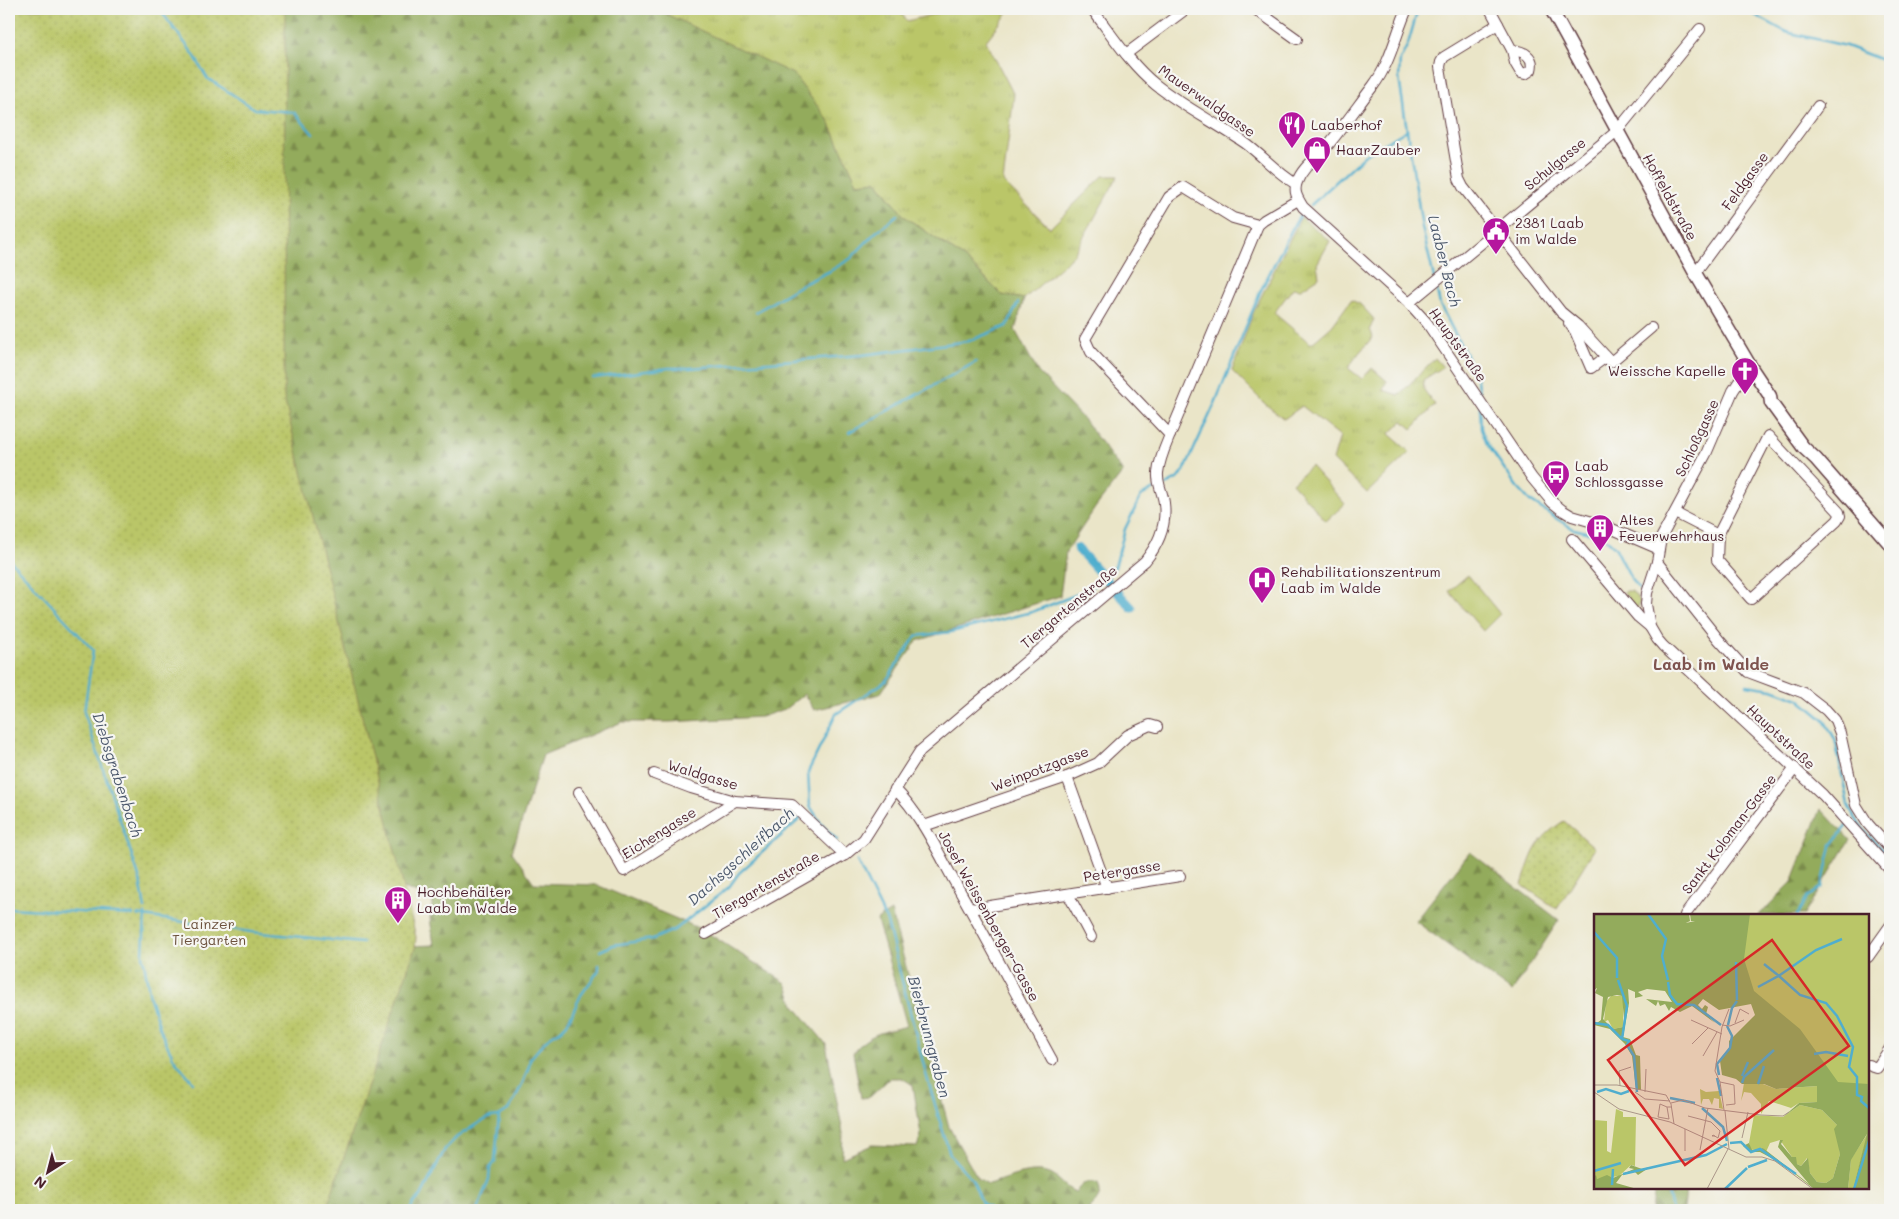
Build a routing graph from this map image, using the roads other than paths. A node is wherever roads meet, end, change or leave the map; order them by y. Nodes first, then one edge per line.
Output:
1 (1092, 9) edge
2 (1186, 9) edge
3 (1255, 9) edge
4 (1407, 9) edge
5 (1490, 9) edge
6 (1551, 9) edge
7 (1498, 24) junction
8 (1700, 29) dead end
9 (1296, 40) dead end
10 (1512, 50) dead end
11 (1126, 54) junction
12 (1818, 106) dead end
13 (1617, 131) junction
14 (1296, 184) junction
15 (1298, 200) junction
16 (1258, 225) junction
17 (1498, 229) junction
18 (1695, 274) junction
19 (1409, 303) junction
20 (1561, 312) junction
21 (1651, 328) dead end
22 (1606, 357) junction
23 (1752, 369) junction
24 (1170, 435) junction
25 (1675, 513) junction
26 (1718, 535) junction
27 (1572, 539) dead end
28 (1890, 544) edge
29 (1659, 549) junction
30 (1657, 562) junction
31 (1650, 627) junction
32 (1157, 727) dead end
33 (1795, 768) junction
34 (654, 774) dead end
35 (1067, 777) junction
36 (895, 789) junction
37 (579, 792) dead end
38 (735, 801) junction
39 (924, 826) junction
40 (1890, 848) edge
41 (845, 855) junction
42 (1890, 870) edge
43 (1180, 876) dead end
44 (1107, 888) junction
45 (1068, 894) junction
46 (971, 909) junction
47 (1686, 914) edge
48 (1890, 926) edge
49 (706, 934) dead end
50 (1091, 937) dead end
51 (1869, 956) edge
52 (1890, 1048) edge
53 (1052, 1060) dead end
54 (1873, 1066) edge

1 - 11 street, Mauerwaldgasse
2 - 11 street
3 - 9 street
4 - 14 street
5 - 7 street
6 - 13 main road, Hoffeldstraße
7 - 10 street
7 - 17 street
8 - 13 street, Schulgasse
11 - 14 street, Mauerwaldgasse
12 - 18 street, Feldgasse
13 - 17 street, Schulgasse
13 - 18 main road, Hoffeldstraße
14 - 15 street
15 - 16 street
15 - 19 street, Hauptstraße
16 - 24 street, Tiergartenstraße
16 - 24 street
17 - 19 street, Schulgasse
17 - 20 street
18 - 23 main road, Hoffeldstraße
19 - 29 street, Hauptstraße
20 - 22 street
20 - 22 street
21 - 22 street
23 - 25 street, Schloßgasse
23 - 28 main road, Hoffeldstraße
24 - 36 street, Tiergartenstraße
25 - 26 street
25 - 29 street, Schloßgasse
26 - 26 street
27 - 31 street, Hauptstraße
29 - 30 street, Hauptstraße
30 - 31 street, Hauptstraße
30 - 40 street
31 - 33 street, Hauptstraße
32 - 35 street, Weinpotzgasse
33 - 42 street, Hauptstraße
33 - 47 street, Sankt Koloman-Gasse
34 - 38 street, Waldgasse
35 - 39 street, Weinpotzgasse
35 - 44 street
36 - 39 street, Josef Weissenberger-Gasse
36 - 41 street, Tiergartenstraße
37 - 38 street, Eichengasse
38 - 41 street, Waldgasse
39 - 46 street, Josef Weissenberger-Gasse
41 - 49 street, Tiergartenstraße
43 - 44 street, Petergasse
44 - 45 street, Petergasse
45 - 46 street, Petergasse
45 - 50 street, Petergasse
46 - 53 street, Josef Weissenberger-Gasse
48 - 51 street
52 - 54 street

